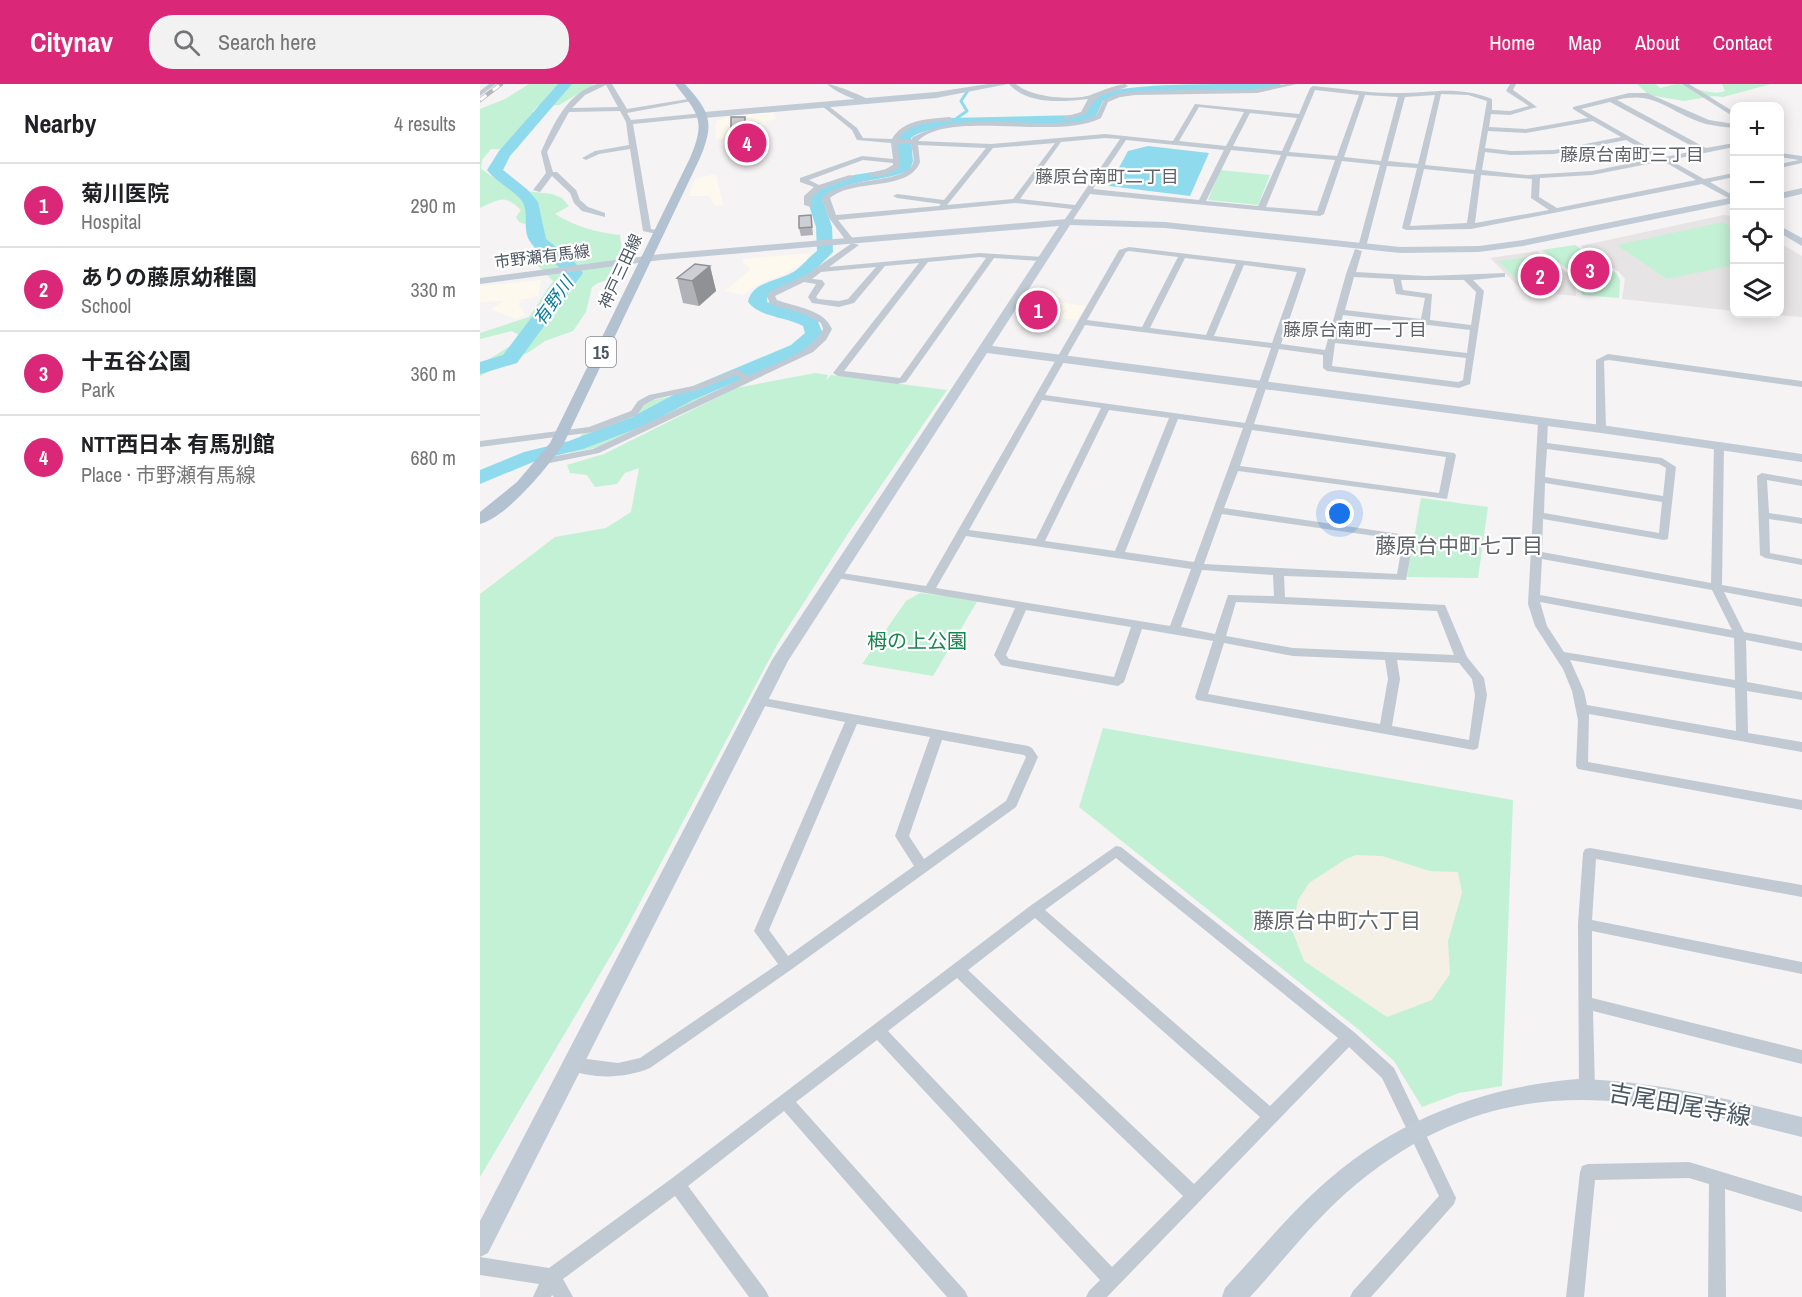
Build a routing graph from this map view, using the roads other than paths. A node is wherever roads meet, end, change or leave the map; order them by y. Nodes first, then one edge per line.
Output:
1 (493, 84) edge
2 (604, 84) edge
3 (609, 84) edge
4 (680, 84) edge
5 (830, 84) edge
6 (1004, 84) edge
7 (1012, 84) edge
8 (1146, 84) edge
9 (1216, 84) edge
10 (1261, 84) edge
11 (1294, 84) edge
12 (1513, 84) edge
13 (1685, 84) edge
14 (1154, 87) edge
15 (1206, 90) junction
16 (1438, 91) junction
17 (1363, 92) junction
18 (480, 94) edge
19 (1402, 95) junction
20 (1093, 97) junction
21 (1610, 99) junction
22 (694, 100) junction
23 (869, 101) junction
24 (824, 105) junction
25 (1197, 105) junction
26 (568, 110) junction
27 (624, 110) junction
28 (1248, 110) junction
29 (1488, 112) junction
30 (1730, 112) edge
31 (704, 115) junction
32 (1299, 116) junction
33 (1593, 119) junction
34 (629, 122) junction
35 (1730, 125) edge
36 (1484, 129) junction
37 (1124, 138) junction
38 (1626, 138) junction
39 (1056, 140) junction
40 (896, 141) junction
41 (911, 142) junction
42 (1174, 143) junction
43 (633, 146) junction
44 (1730, 146) edge
45 (991, 147) junction
46 (1228, 148) junction
47 (1481, 150) junction
48 (1706, 151) junction
49 (1284, 154) junction
50 (1784, 156) edge
51 (586, 158) dead end
52 (1340, 159) junction
53 (1664, 159) junction
54 (1802, 160) edge
55 (897, 161) junction
56 (1384, 163) junction
57 (1784, 165) edge
58 (1420, 167) junction
59 (550, 173) junction
60 (1477, 173) junction
61 (1730, 176) edge
62 (1536, 177) junction
63 (1703, 181) junction
64 (1802, 185) edge
65 (819, 187) junction
66 (1784, 189) edge
67 (537, 190) dead end
68 (1087, 191) junction
69 (1802, 191) edge
70 (1784, 195) edge
71 (897, 196) dead end
72 (1730, 197) edge
73 (1730, 200) edge
74 (1015, 201) junction
75 (946, 202) junction
76 (1201, 203) junction
77 (808, 205) dead end
78 (1730, 206) edge
79 (1076, 207) junction
80 (940, 209) junction
81 (1261, 209) junction
82 (1556, 211) junction
83 (602, 215) dead end
84 (833, 218) junction
85 (1065, 225) junction
86 (1784, 225) edge
87 (1471, 227) junction
88 (1784, 232) edge
89 (658, 233) junction
90 (1802, 235) edge
91 (852, 242) junction
92 (1802, 243) edge
93 (1360, 249) junction
94 (988, 255) junction
95 (1183, 255) junction
96 (1042, 259) junction
97 (927, 260) junction
98 (644, 261) junction
99 (1241, 262) junction
100 (882, 265) junction
101 (819, 270) junction
102 (1350, 274) junction
103 (1502, 275) dead end
104 (1397, 278) junction
105 (804, 279) junction
106 (1467, 279) junction
107 (480, 281) edge
108 (1340, 312) junction
109 (1082, 321) junction
110 (1425, 322) junction
111 (1475, 328) junction
112 (1145, 329) junction
113 (1209, 338) junction
114 (1332, 340) junction
115 (1277, 347) junction
116 (984, 349) junction
117 (1328, 353) junction
118 (1470, 356) junction
119 (1061, 359) junction
120 (748, 380) junction
121 (1802, 384) edge
122 (1263, 385) junction
123 (1040, 397) junction
124 (1106, 407) junction
125 (1175, 416) junction
126 (1543, 422) junction
127 (1247, 427) junction
128 (1601, 429) junction
129 (560, 439) junction
130 (480, 444) edge
131 (1542, 445) junction
132 (1719, 445) junction
133 (1802, 458) edge
134 (546, 460) junction
135 (1234, 468) junction
136 (1540, 478) junction
137 (1802, 483) edge
138 (1667, 500) junction
139 (1218, 510) junction
140 (1538, 515) junction
141 (1764, 515) junction
142 (480, 519) edge
143 (1802, 522) edge
144 (963, 532) junction
145 (1039, 543) junction
146 (1535, 554) junction
147 (1118, 556) junction
148 (1802, 562) edge
149 (1197, 566) junction
150 (1278, 572) junction
151 (835, 575) junction
152 (1716, 587) junction
153 (930, 590) junction
154 (1534, 597) junction
155 (1280, 600) junction
156 (1802, 603) edge
157 (1022, 605) junction
158 (1138, 624) junction
159 (1174, 630) junction
160 (1740, 635) junction
161 (1220, 639) junction
162 (1802, 647) edge
163 (1390, 656) junction
164 (1561, 656) junction
165 (1462, 659) junction
166 (1741, 684) junction
167 (1802, 696) edge
168 (759, 701) junction
169 (1581, 708) junction
170 (853, 718) junction
171 (1385, 729) junction
172 (938, 733) junction
173 (1742, 734) junction
174 (1802, 747) edge
175 (1802, 805) edge
176 (923, 868) junction
177 (1802, 891) edge
178 (1035, 910) junction
179 (1585, 924) junction
180 (787, 965) junction
181 (1802, 968) edge
182 (957, 969) junction
183 (1585, 1003) junction
184 (878, 1031) junction
185 (1349, 1037) junction
186 (1802, 1057) edge
187 (571, 1064) junction
188 (1587, 1090) junction
189 (785, 1101) junction
190 (1271, 1117) junction
191 (1802, 1127) edge
192 (1417, 1131) junction
193 (1718, 1178) junction
194 (677, 1185) junction
195 (1194, 1195) junction
196 (1802, 1204) edge
197 (480, 1245) edge
198 (480, 1266) edge
199 (551, 1277) junction
200 (1112, 1280) junction
201 (542, 1297) edge
202 (564, 1297) edge
203 (760, 1297) edge
204 (959, 1297) edge
205 (1095, 1297) edge
206 (1234, 1297) edge
207 (1359, 1297) edge
208 (1575, 1297) edge
209 (1717, 1297) edge

1 - 18 street
2 - 26 street
3 - 27 street
4 - 22 main road
5 - 23 street
6 - 23 street
7 - 20 street
8 - 20 street
9 - 10 street
11 - 15 street
12 - 29 street
13 - 30 street
14 - 15 street
14 - 41 street
15 - 25 street
16 - 19 street
16 - 29 street
16 - 58 street
17 - 19 street
17 - 32 street
17 - 52 street
19 - 56 street
20 - 40 street
21 - 33 street
21 - 35 street
21 - 48 street
22 - 27 street
22 - 31 main road
23 - 24 street
24 - 31 street
24 - 40 street
25 - 28 street
25 - 42 street
26 - 27 street
26 - 59 street
27 - 34 street
28 - 32 street
28 - 46 street
29 - 36 street
31 - 34 street
31 - 89 main road, 神戸三田線 / 15
32 - 49 street
33 - 36 street
33 - 38 street
34 - 43 street
36 - 47 street
37 - 39 street
37 - 42 street
37 - 68 street
38 - 47 street
38 - 53 street
39 - 45 street
39 - 74 street
40 - 41 street
40 - 55 street
41 - 45 street
41 - 84 street
42 - 46 street
43 - 51 street
43 - 89 street
44 - 48 street
45 - 75 street
46 - 49 street
46 - 76 street
47 - 60 street
48 - 53 street
49 - 52 street
49 - 81 street
50 - 54 street
52 - 56 street
52 - 81 street
53 - 62 street
53 - 63 street
54 - 57 street
55 - 65 street
55 - 65 street
56 - 58 street
56 - 93 street
58 - 60 street
58 - 87 street
59 - 67 street
59 - 83 street
60 - 62 street
60 - 87 street
61 - 63 street
62 - 82 street
63 - 72 street
63 - 82 street
64 - 66 street
65 - 77 street
68 - 76 street
68 - 79 street
69 - 70 street
71 - 75 street
73 - 93 street
74 - 79 street
74 - 80 street
75 - 80 street
76 - 81 street
78 - 93 street
79 - 85 street
80 - 84 street
82 - 87 street
84 - 91 street
85 - 91 street, 市野瀬有馬線
85 - 93 street, 市野瀬有馬線
85 - 96 street
86 - 90 street
88 - 92 street
89 - 98 main road, 神戸三田線 / 15
91 - 98 street, 市野瀬有馬線
91 - 101 street
93 - 102 street
94 - 96 street
94 - 97 street
94 - 97 street
95 - 99 street
95 - 109 street
95 - 112 street
96 - 116 street
97 - 100 street
98 - 107 street, 市野瀬有馬線
98 - 129 main road, 神戸三田線 / 15
99 - 113 street
99 - 115 street
100 - 101 street
100 - 105 street
101 - 105 street
102 - 104 street
102 - 108 street
103 - 106 street
104 - 106 street
104 - 110 street
105 - 120 street
106 - 111 street
108 - 110 street
108 - 114 street
109 - 112 street
109 - 119 street
110 - 111 street
111 - 118 street
112 - 113 street
113 - 115 street
114 - 117 street
114 - 118 street
115 - 117 street
115 - 122 street
116 - 119 street
116 - 151 street
117 - 118 street
119 - 122 street
119 - 123 street
120 - 129 street
120 - 134 street
121 - 128 street
122 - 126 street
122 - 127 street
123 - 124 street
123 - 144 street
124 - 125 street
124 - 145 street
125 - 127 street
125 - 147 street
126 - 128 street
126 - 131 street
127 - 135 street
127 - 135 street
128 - 132 street
129 - 130 street
129 - 134 main road, 神戸三田線 / 15
131 - 136 street
131 - 138 street
132 - 133 street
132 - 152 street
134 - 142 main road, 神戸三田線 / 15
135 - 139 street
136 - 138 street
136 - 140 street
137 - 141 street
138 - 140 street
139 - 149 street
139 - 150 street
140 - 146 street
141 - 143 street
141 - 148 street
144 - 145 street
144 - 153 street
145 - 147 street
146 - 152 street
146 - 154 street
147 - 149 street
149 - 150 street
149 - 159 street
150 - 155 street
151 - 153 street
151 - 168 street
152 - 156 street
152 - 160 street
153 - 157 street
154 - 160 street
154 - 164 street
155 - 161 street
155 - 165 street
157 - 158 street
157 - 158 street
158 - 159 street
159 - 161 street
160 - 162 street
160 - 166 street
161 - 163 street
161 - 171 street
163 - 165 street
163 - 171 street
164 - 166 street
164 - 169 street
165 - 171 street
166 - 167 street
166 - 173 street
168 - 170 street
168 - 187 street
169 - 173 street
169 - 175 street
170 - 172 street
170 - 180 street
172 - 176 street
172 - 176 street
173 - 174 street
176 - 180 street
177 - 179 street
178 - 182 street
178 - 185 street
178 - 190 street
179 - 181 street
179 - 183 street
180 - 187 street
182 - 184 street
182 - 195 street
183 - 186 street
183 - 188 street
184 - 189 street
184 - 200 street
185 - 190 street
185 - 192 street
187 - 197 street
188 - 191 street, 吉尾田尾寺線
188 - 192 street, 吉尾田尾寺線
189 - 194 street
189 - 204 street
190 - 195 street
192 - 206 street, 吉尾田尾寺線
192 - 207 street
193 - 196 street
193 - 208 street
193 - 209 street
194 - 199 street
194 - 203 street
195 - 200 street
198 - 199 street
199 - 201 street
199 - 202 street
200 - 205 street

